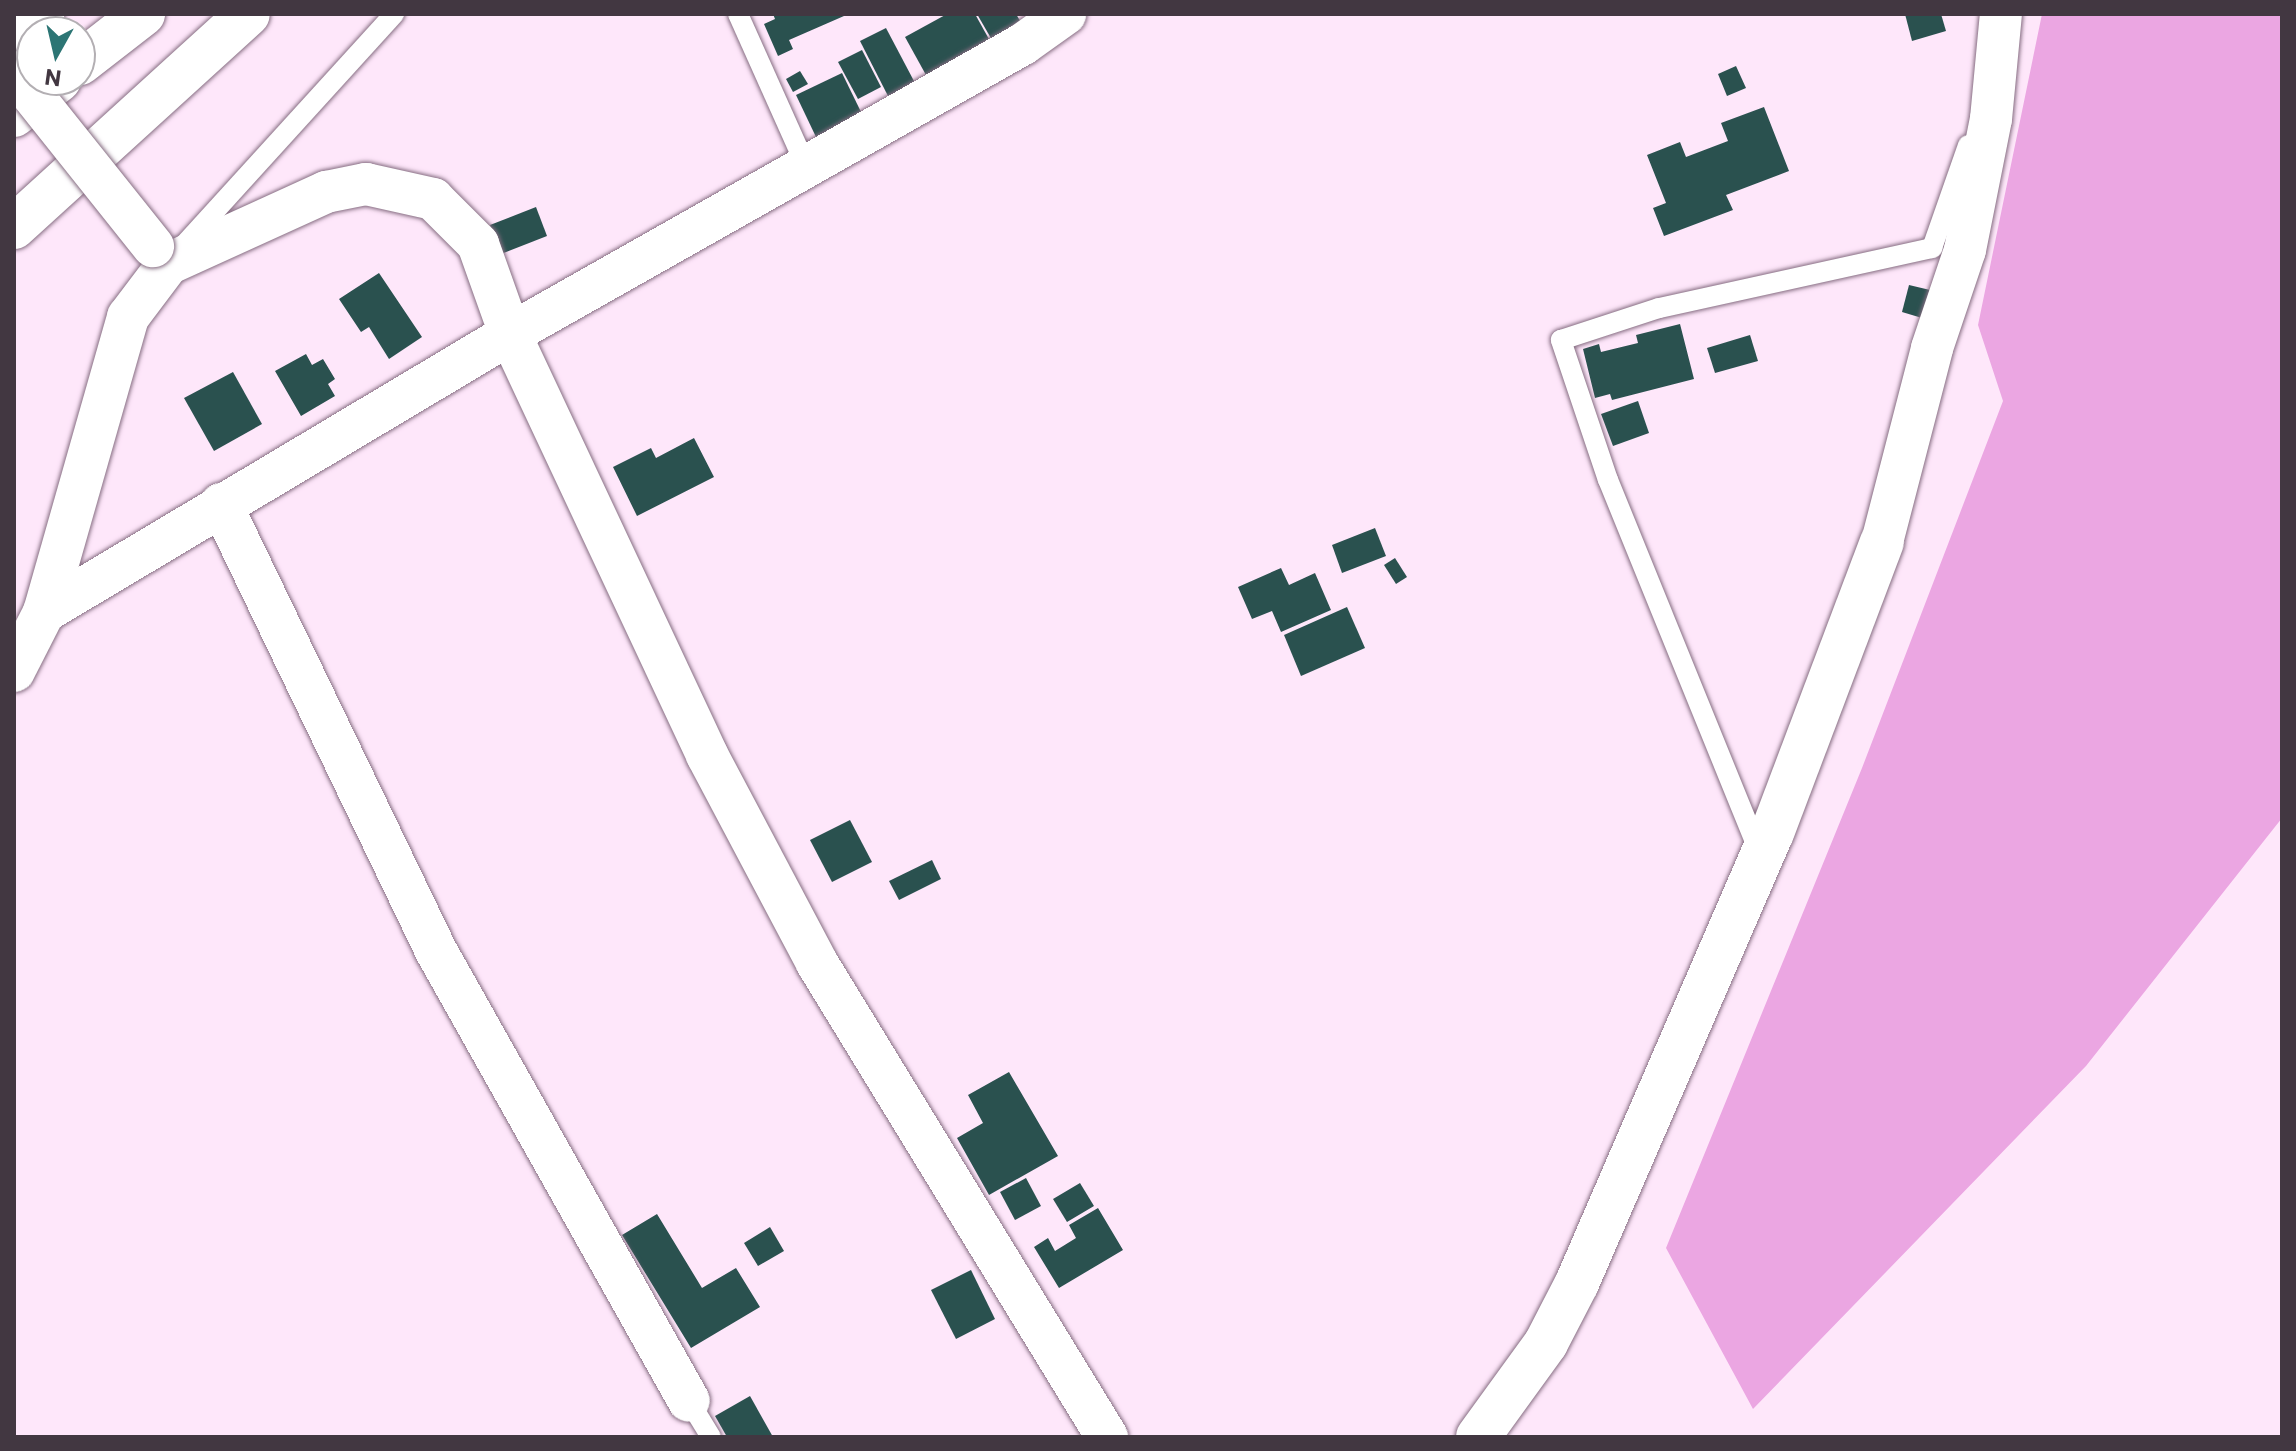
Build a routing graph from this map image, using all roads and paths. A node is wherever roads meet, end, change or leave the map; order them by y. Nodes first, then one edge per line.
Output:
1 (42, 14) edge
2 (143, 14) edge
3 (248, 14) edge
4 (394, 14) edge
5 (738, 14) edge
6 (1065, 14) edge
7 (2001, 14) edge
8 (14, 36) edge
9 (96, 51) edge
10 (14, 72) edge
11 (38, 96) edge
12 (14, 115) edge
13 (1991, 119) junction
14 (806, 166) junction
15 (14, 227) edge
16 (160, 255) junction
17 (510, 334) junction
18 (221, 504) junction
19 (1882, 542) joint
20 (44, 612) junction
21 (14, 671) edge
22 (1761, 858) junction
23 (689, 1401) joint
24 (711, 1437) edge
25 (1107, 1437) edge
26 (1478, 1437) edge

1 - 8 main road
2 - 9 main road
3 - 15 main road
4 - 16 lane
5 - 14 lane
6 - 14 street
7 - 13 street
10 - 16 street, bridge
11 - 12 main road
13 - 19 street
13 - 22 lane
14 - 17 street
16 - 17 street
16 - 20 street
17 - 18 street
17 - 25 street
18 - 20 street
18 - 23 street
19 - 22 main road
20 - 21 street
22 - 26 main road
23 - 24 lane

